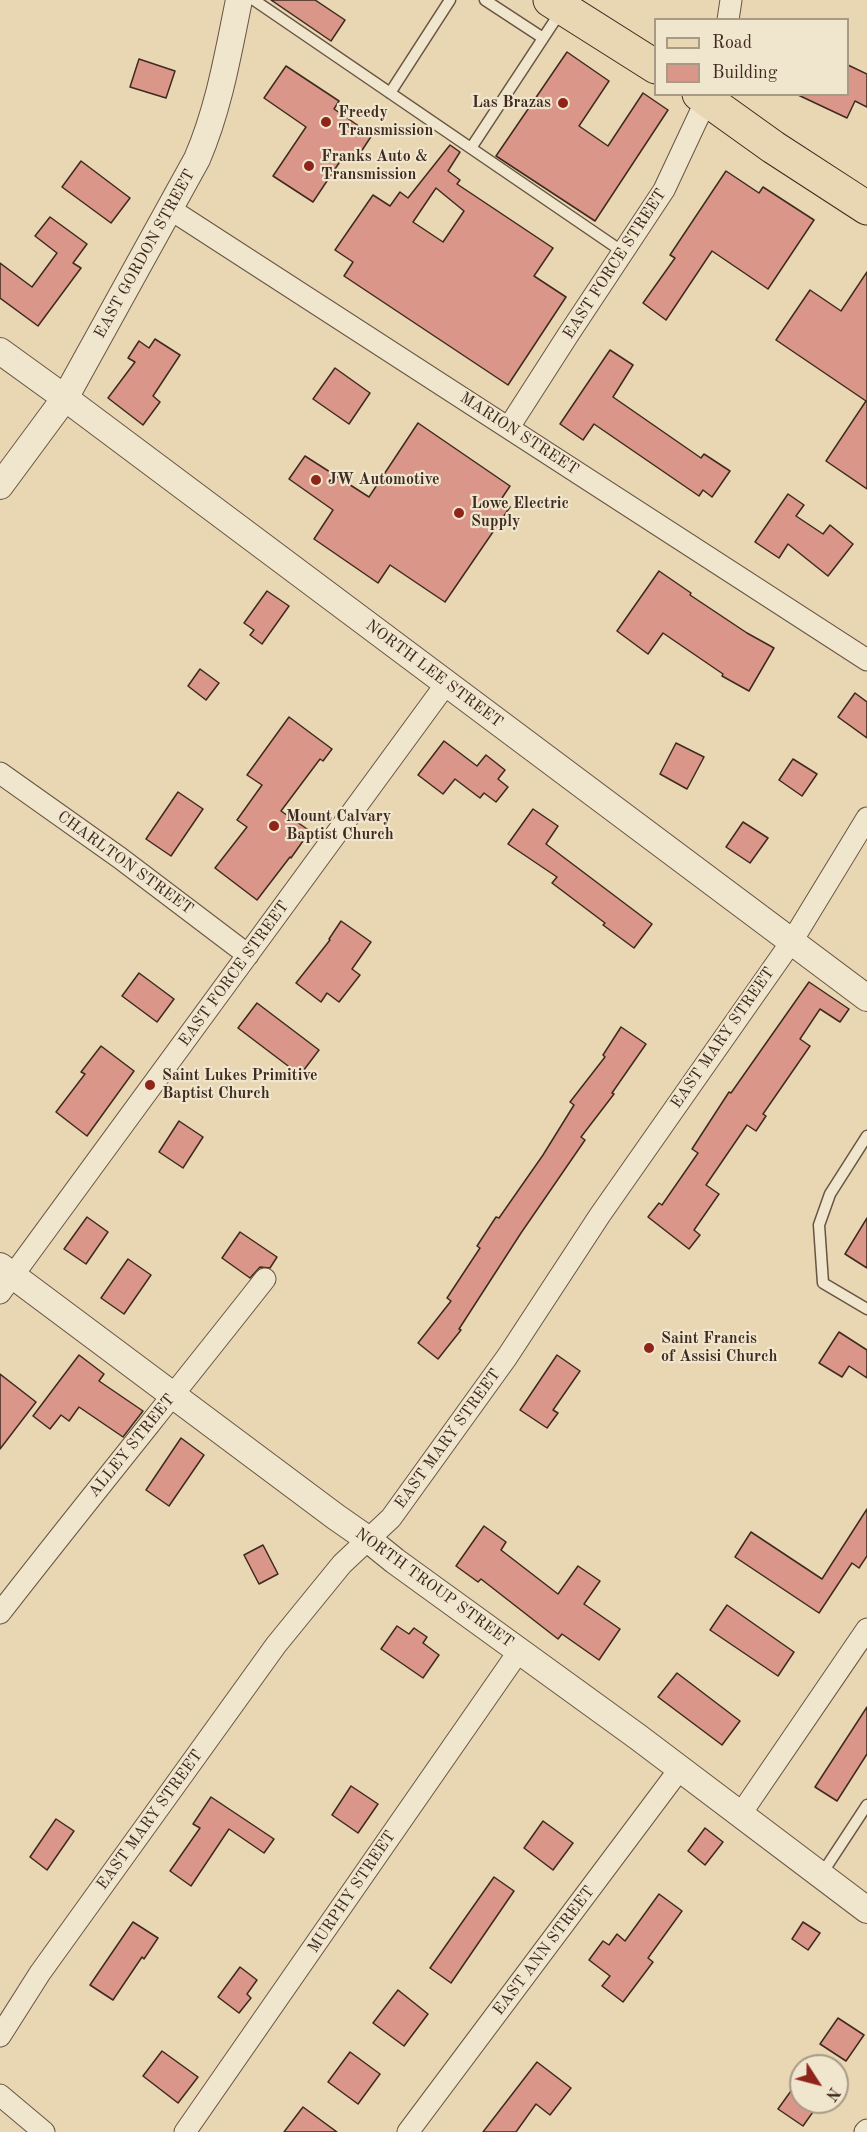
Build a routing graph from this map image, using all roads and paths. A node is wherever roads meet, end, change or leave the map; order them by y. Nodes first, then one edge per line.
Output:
1 (239, 0) edge
2 (254, 0) edge
3 (450, 0) edge
4 (485, 0) edge
5 (731, 0) edge
6 (556, 4) edge
7 (728, 18) edge
8 (543, 38) junction
9 (654, 66) edge
10 (390, 93) junction
11 (705, 96) edge
12 (471, 148) junction
13 (867, 208) edge
14 (170, 209) junction
15 (623, 252) junction
16 (0, 351) edge
17 (65, 398) junction
18 (509, 427) junction
19 (0, 486) edge
20 (867, 660) edge
21 (446, 684) junction
22 (0, 773) edge
23 (867, 818) edge
24 (792, 941) junction
25 (248, 955) junction
26 (867, 998) edge
27 (867, 1136) edge
28 (4, 1279) edge
29 (265, 1279) dead end
30 (867, 1309) edge
31 (173, 1396) junction
32 (369, 1540) junction
33 (0, 1612) edge
34 (867, 1629) edge
35 (519, 1651) junction
36 (679, 1770) junction
37 (867, 1805) edge
38 (740, 1815) junction
39 (820, 1875) junction
40 (867, 1910) edge
41 (0, 2036) edge
42 (0, 2094) edge
43 (44, 2132) edge
44 (185, 2132) edge
45 (408, 2132) edge

1 - 14 street, EAST GORDON STREET
2 - 10 lane
3 - 10 lane
4 - 8 lane
5 - 7 street
6 - 8 lane
6 - 9 main road
8 - 12 lane
10 - 12 lane
11 - 13 main road
11 - 15 street, EAST FORCE STREET
12 - 15 lane
14 - 17 street, EAST GORDON STREET
14 - 18 street, MARION STREET
15 - 18 street, EAST FORCE STREET
16 - 17 street, NORTH LEE STREET
17 - 19 street, EAST GORDON STREET
17 - 21 street, NORTH LEE STREET
18 - 20 street, MARION STREET
21 - 24 street, NORTH LEE STREET
21 - 25 street, EAST FORCE STREET
22 - 25 street, CHARLTON STREET
23 - 24 street, EAST MARY STREET
24 - 26 street, NORTH LEE STREET
24 - 32 street, EAST MARY STREET
25 - 28 street, EAST FORCE STREET
27 - 30 lane
28 - 31 street, NORTH TROUP STREET
29 - 31 street, ALLEY STREET
31 - 32 street, NORTH TROUP STREET
31 - 33 street, ALLEY STREET
32 - 35 street, NORTH TROUP STREET
32 - 41 street, EAST MARY STREET
34 - 38 street
35 - 36 street, NORTH TROUP STREET
35 - 44 street, MURPHY STREET
36 - 38 street, NORTH TROUP STREET
36 - 45 street, EAST ANN STREET
37 - 39 lane
38 - 39 street, NORTH TROUP STREET
39 - 40 street, NORTH TROUP STREET
42 - 43 street

